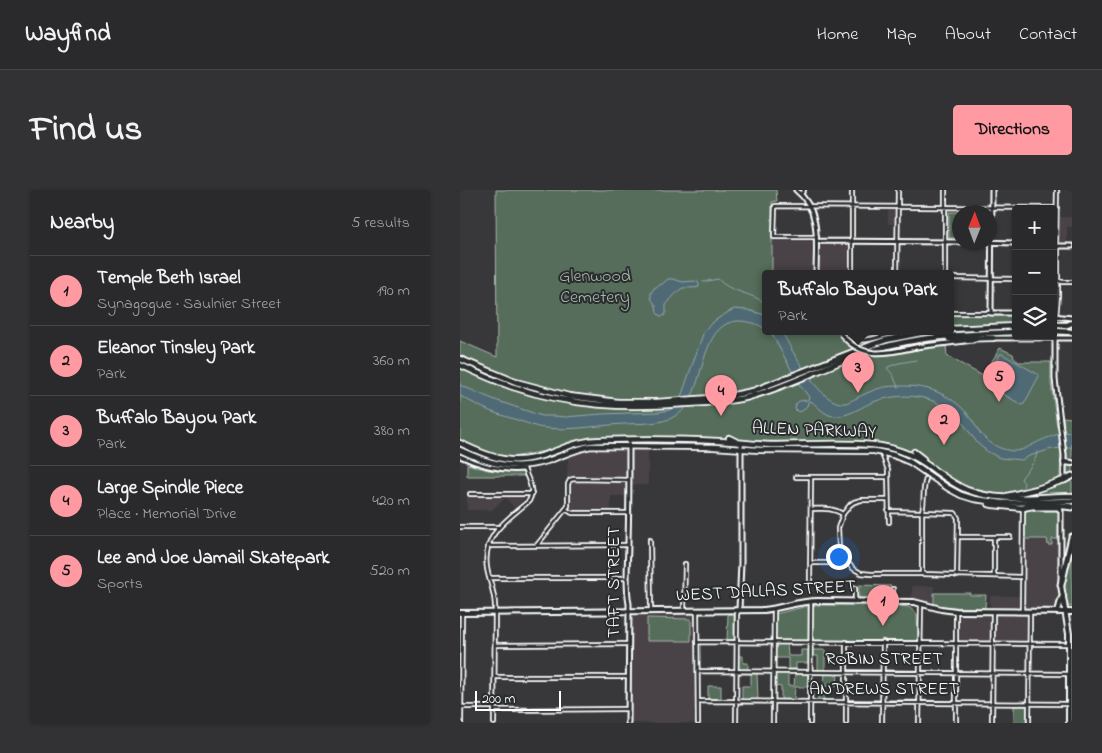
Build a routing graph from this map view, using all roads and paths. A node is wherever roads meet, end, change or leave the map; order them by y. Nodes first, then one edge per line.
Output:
1 (796, 190) edge
2 (804, 190) edge
3 (852, 190) edge
4 (898, 190) edge
5 (945, 190) edge
6 (992, 190) edge
7 (1057, 190) edge
8 (801, 194) junction
9 (992, 205) edge
10 (1057, 205) edge
11 (810, 206) junction
12 (852, 207) junction
13 (898, 207) junction
14 (945, 207) junction
15 (952, 207) edge
16 (997, 207) edge
17 (1012, 207) edge
18 (817, 239) junction
19 (852, 241) junction
20 (897, 242) junction
21 (945, 242) junction
22 (952, 242) edge
23 (997, 243) edge
24 (1012, 243) edge
25 (1057, 245) edge
26 (1072, 246) edge
27 (1057, 247) edge
28 (991, 250) edge
29 (816, 270) edge
30 (852, 270) edge
31 (897, 270) edge
32 (945, 270) edge
33 (954, 278) edge
34 (991, 279) junction
35 (1012, 279) edge
36 (1057, 281) joint
37 (1072, 282) edge
38 (954, 313) edge
39 (991, 313) junction
40 (1012, 313) edge
41 (1057, 317) edge
42 (1072, 318) edge
43 (1070, 324) edge
44 (1057, 325) edge
45 (1012, 326) edge
46 (954, 329) edge
47 (1057, 331) edge
48 (1072, 331) edge
49 (1012, 332) edge
50 (844, 335) edge
51 (846, 335) edge
52 (886, 335) edge
53 (910, 335) edge
54 (993, 338) junction
55 (1012, 338) edge
56 (1057, 338) edge
57 (1072, 338) edge
58 (927, 339) junction
59 (1055, 340) edge
60 (460, 360) edge
61 (460, 365) edge
62 (821, 367) junction
63 (568, 398) junction
64 (729, 438) dead end
65 (630, 440) junction
66 (460, 443) edge
67 (741, 443) junction
68 (629, 446) junction
69 (741, 449) junction
70 (460, 450) edge
71 (882, 452) junction
72 (914, 452) dead end
73 (460, 456) edge
74 (545, 461) junction
75 (1064, 462) junction
76 (1072, 462) edge
77 (524, 468) junction
78 (940, 475) junction
79 (1072, 476) edge
80 (796, 477) dead end
81 (811, 477) junction
82 (888, 478) junction
83 (926, 479) dead end
84 (629, 480) junction
85 (1064, 480) junction
86 (470, 494) dead end
87 (532, 494) junction
88 (1072, 496) edge
89 (995, 497) junction
90 (888, 500) junction
91 (978, 500) junction
92 (1072, 501) edge
93 (1072, 507) edge
94 (1023, 508) junction
95 (811, 509) junction
96 (567, 510) junction
97 (888, 511) junction
98 (922, 511) junction
99 (628, 513) junction
100 (843, 514) junction
101 (888, 522) dead end
102 (460, 527) edge
103 (498, 527) junction
104 (958, 537) junction
105 (994, 537) junction
106 (1010, 537) dead end
107 (1072, 537) edge
108 (650, 540) dead end
109 (628, 545) junction
110 (488, 546) junction
111 (537, 546) junction
112 (842, 558) junction
113 (810, 563) junction
114 (684, 564) dead end
115 (922, 574) junction
116 (957, 576) junction
117 (994, 576) junction
118 (1022, 577) junction
119 (490, 578) junction
120 (626, 578) junction
121 (810, 580) dead end
122 (1061, 585) junction
123 (855, 588) dead end
124 (893, 589) dead end
125 (1063, 596) junction
126 (811, 601) junction
127 (893, 601) junction
128 (855, 602) junction
129 (921, 603) junction
130 (774, 609) junction
131 (697, 610) junction
132 (739, 610) junction
133 (630, 611) junction
134 (651, 611) junction
135 (684, 611) junction
136 (956, 611) junction
137 (461, 612) edge
138 (495, 612) junction
139 (993, 612) junction
140 (1022, 612) junction
141 (1030, 612) junction
142 (1057, 612) junction
143 (1066, 612) junction
144 (1072, 612) edge
145 (698, 642) junction
146 (736, 642) junction
147 (773, 642) junction
148 (810, 642) junction
149 (846, 642) junction
150 (883, 642) junction
151 (920, 642) junction
152 (956, 643) junction
153 (993, 643) junction
154 (629, 644) junction
155 (1030, 644) junction
156 (1070, 644) junction
157 (495, 645) junction
158 (698, 671) junction
159 (736, 671) junction
160 (773, 671) junction
161 (810, 672) junction
162 (846, 672) junction
163 (883, 672) junction
164 (920, 673) junction
165 (956, 673) junction
166 (993, 673) junction
167 (1030, 673) junction
168 (1069, 674) junction
169 (628, 677) junction
170 (495, 678) junction
171 (698, 701) junction
172 (736, 702) junction
173 (773, 702) junction
174 (810, 702) junction
175 (846, 702) junction
176 (882, 702) junction
177 (919, 702) junction
178 (956, 703) junction
179 (993, 703) junction
180 (1029, 704) junction
181 (1069, 704) junction
182 (461, 707) edge
183 (494, 708) junction
184 (628, 709) junction
185 (461, 723) edge
186 (494, 723) edge
187 (628, 723) edge
188 (698, 723) edge
189 (736, 723) edge
190 (773, 723) edge
191 (810, 723) edge
192 (846, 723) edge
193 (882, 723) edge
194 (919, 723) edge
195 (956, 723) edge
196 (992, 723) edge
197 (1029, 723) edge
198 (1069, 723) edge

1 - 8 street
2 - 8 street
3 - 12 street
4 - 13 street
5 - 14 street
6 - 9 street
7 - 10 street
8 - 11 street
11 - 12 street
11 - 18 street
11 - 18 street
12 - 13 street
12 - 19 street
13 - 14 street
13 - 20 street
14 - 15 street
14 - 21 street
16 - 17 street
18 - 19 street
18 - 29 street
19 - 20 street
19 - 30 street
20 - 21 street
20 - 31 street
21 - 22 street
21 - 32 street
23 - 24 street
25 - 26 street
27 - 36 street
28 - 34 street
33 - 34 street
34 - 35 street
34 - 39 street
36 - 37 street
38 - 39 street
39 - 40 street
41 - 42 street
43 - 44 main road
45 - 46 main road
47 - 48 main road
49 - 58 main road
50 - 54 street, bridge
51 - 52 street
53 - 62 main road
54 - 55 street
54 - 58 main road
56 - 57 street
58 - 62 main road
59 - 75 street
60 - 63 main road
61 - 63 main road
62 - 63 main road
64 - 67 main road
65 - 66 main road, ALLEN PARKWAY
65 - 67 main road, ALLEN PARKWAY
65 - 68 street, TAFT STREET
67 - 69 street
67 - 78 main road, ALLEN PARKWAY
68 - 69 main road, ALLEN PARKWAY
68 - 74 main road, ALLEN PARKWAY
68 - 84 street, TAFT STREET
69 - 71 main road, ALLEN PARKWAY
69 - 132 street
70 - 74 main road, ALLEN PARKWAY
71 - 82 street
71 - 91 main road, ALLEN PARKWAY
72 - 78 main road
73 - 77 street
74 - 77 main road
75 - 76 main road
75 - 85 street
77 - 87 street
78 - 89 main road, ALLEN PARKWAY
79 - 85 highway
80 - 81 street
81 - 82 street
81 - 95 street
82 - 90 street
83 - 98 street
84 - 96 street
84 - 99 street, TAFT STREET
85 - 89 main road
86 - 87 street
87 - 103 street
88 - 89 main road, ALLEN PARKWAY
90 - 97 street
90 - 100 street
91 - 92 main road, ALLEN PARKWAY
91 - 94 main road
93 - 94 highway
94 - 118 street
94 - 122 street
95 - 100 street
95 - 113 street
96 - 99 street
96 - 111 street
97 - 98 street
97 - 101 street
98 - 104 street
98 - 115 street
99 - 109 street, TAFT STREET
100 - 112 street
102 - 103 street
103 - 110 street
104 - 105 street
104 - 116 street
105 - 106 street
105 - 117 street
107 - 122 highway
108 - 134 street
109 - 111 street
109 - 120 street, TAFT STREET
110 - 111 street
110 - 119 street
112 - 113 street
112 - 115 street
113 - 121 street
114 - 135 street
115 - 116 street
116 - 117 street
117 - 118 street
118 - 140 street
119 - 120 street
119 - 138 street
120 - 133 street, TAFT STREET
122 - 125 main road
123 - 128 street
124 - 127 street
125 - 142 main road
125 - 143 main road
126 - 128 main road, WEST DALLAS STREET
126 - 130 main road, WEST DALLAS STREET
126 - 148 street
127 - 128 main road, WEST DALLAS STREET
127 - 129 main road, WEST DALLAS STREET
129 - 136 main road, WEST DALLAS STREET
129 - 151 street
130 - 132 main road, WEST DALLAS STREET
130 - 147 street
131 - 132 main road, WEST DALLAS STREET
131 - 135 main road, WEST DALLAS STREET
131 - 145 street
132 - 146 street
133 - 134 main road, WEST DALLAS STREET
133 - 138 main road, WEST DALLAS STREET
133 - 154 street, TAFT STREET
134 - 135 main road, WEST DALLAS STREET
136 - 139 main road, WEST DALLAS STREET
136 - 152 street
137 - 138 main road, WEST DALLAS STREET
137 - 182 street
138 - 157 street
139 - 140 main road, WEST DALLAS STREET
139 - 153 street
140 - 141 main road, WEST DALLAS STREET
141 - 142 main road, WEST DALLAS STREET
141 - 155 street
142 - 143 main road, WEST DALLAS STREET
143 - 144 main road, WEST DALLAS STREET
143 - 156 main road
145 - 146 street
145 - 158 street
146 - 147 street
146 - 159 street
147 - 148 street
147 - 160 street
148 - 149 street
148 - 161 street
149 - 150 street
149 - 162 street
150 - 151 street
150 - 163 street
151 - 152 street
151 - 164 street
152 - 153 street
152 - 165 street
153 - 155 street
153 - 166 street
154 - 157 street
154 - 169 street, TAFT STREET
155 - 156 street
155 - 167 street
156 - 168 main road
157 - 170 street
158 - 159 street, ROBIN STREET
158 - 171 street
159 - 160 street, ROBIN STREET
159 - 172 street
160 - 161 street, ROBIN STREET
160 - 173 street
161 - 162 street, ROBIN STREET
161 - 174 street
162 - 163 street, ROBIN STREET
162 - 175 street
163 - 164 street, ROBIN STREET
163 - 176 street
164 - 165 street, ROBIN STREET
164 - 177 street
165 - 166 street, ROBIN STREET
165 - 178 street
166 - 167 street, ROBIN STREET
166 - 179 street
167 - 168 street, ROBIN STREET
167 - 180 street
168 - 181 main road
169 - 170 street
169 - 184 street, TAFT STREET
170 - 183 street
171 - 172 street, ANDREWS STREET
171 - 188 street
172 - 173 street, ANDREWS STREET
172 - 189 street
173 - 174 street, ANDREWS STREET
173 - 190 street
174 - 175 street, ANDREWS STREET
174 - 191 street
175 - 176 street, ANDREWS STREET
175 - 192 street
176 - 177 street, ANDREWS STREET
176 - 193 street
177 - 178 street, ANDREWS STREET
177 - 194 street
178 - 179 street, ANDREWS STREET
178 - 195 street
179 - 180 street, ANDREWS STREET
179 - 196 street
180 - 181 street, ANDREWS STREET
180 - 197 street
181 - 198 main road
182 - 183 street
182 - 185 street
183 - 184 street
183 - 186 street
184 - 187 street, TAFT STREET

